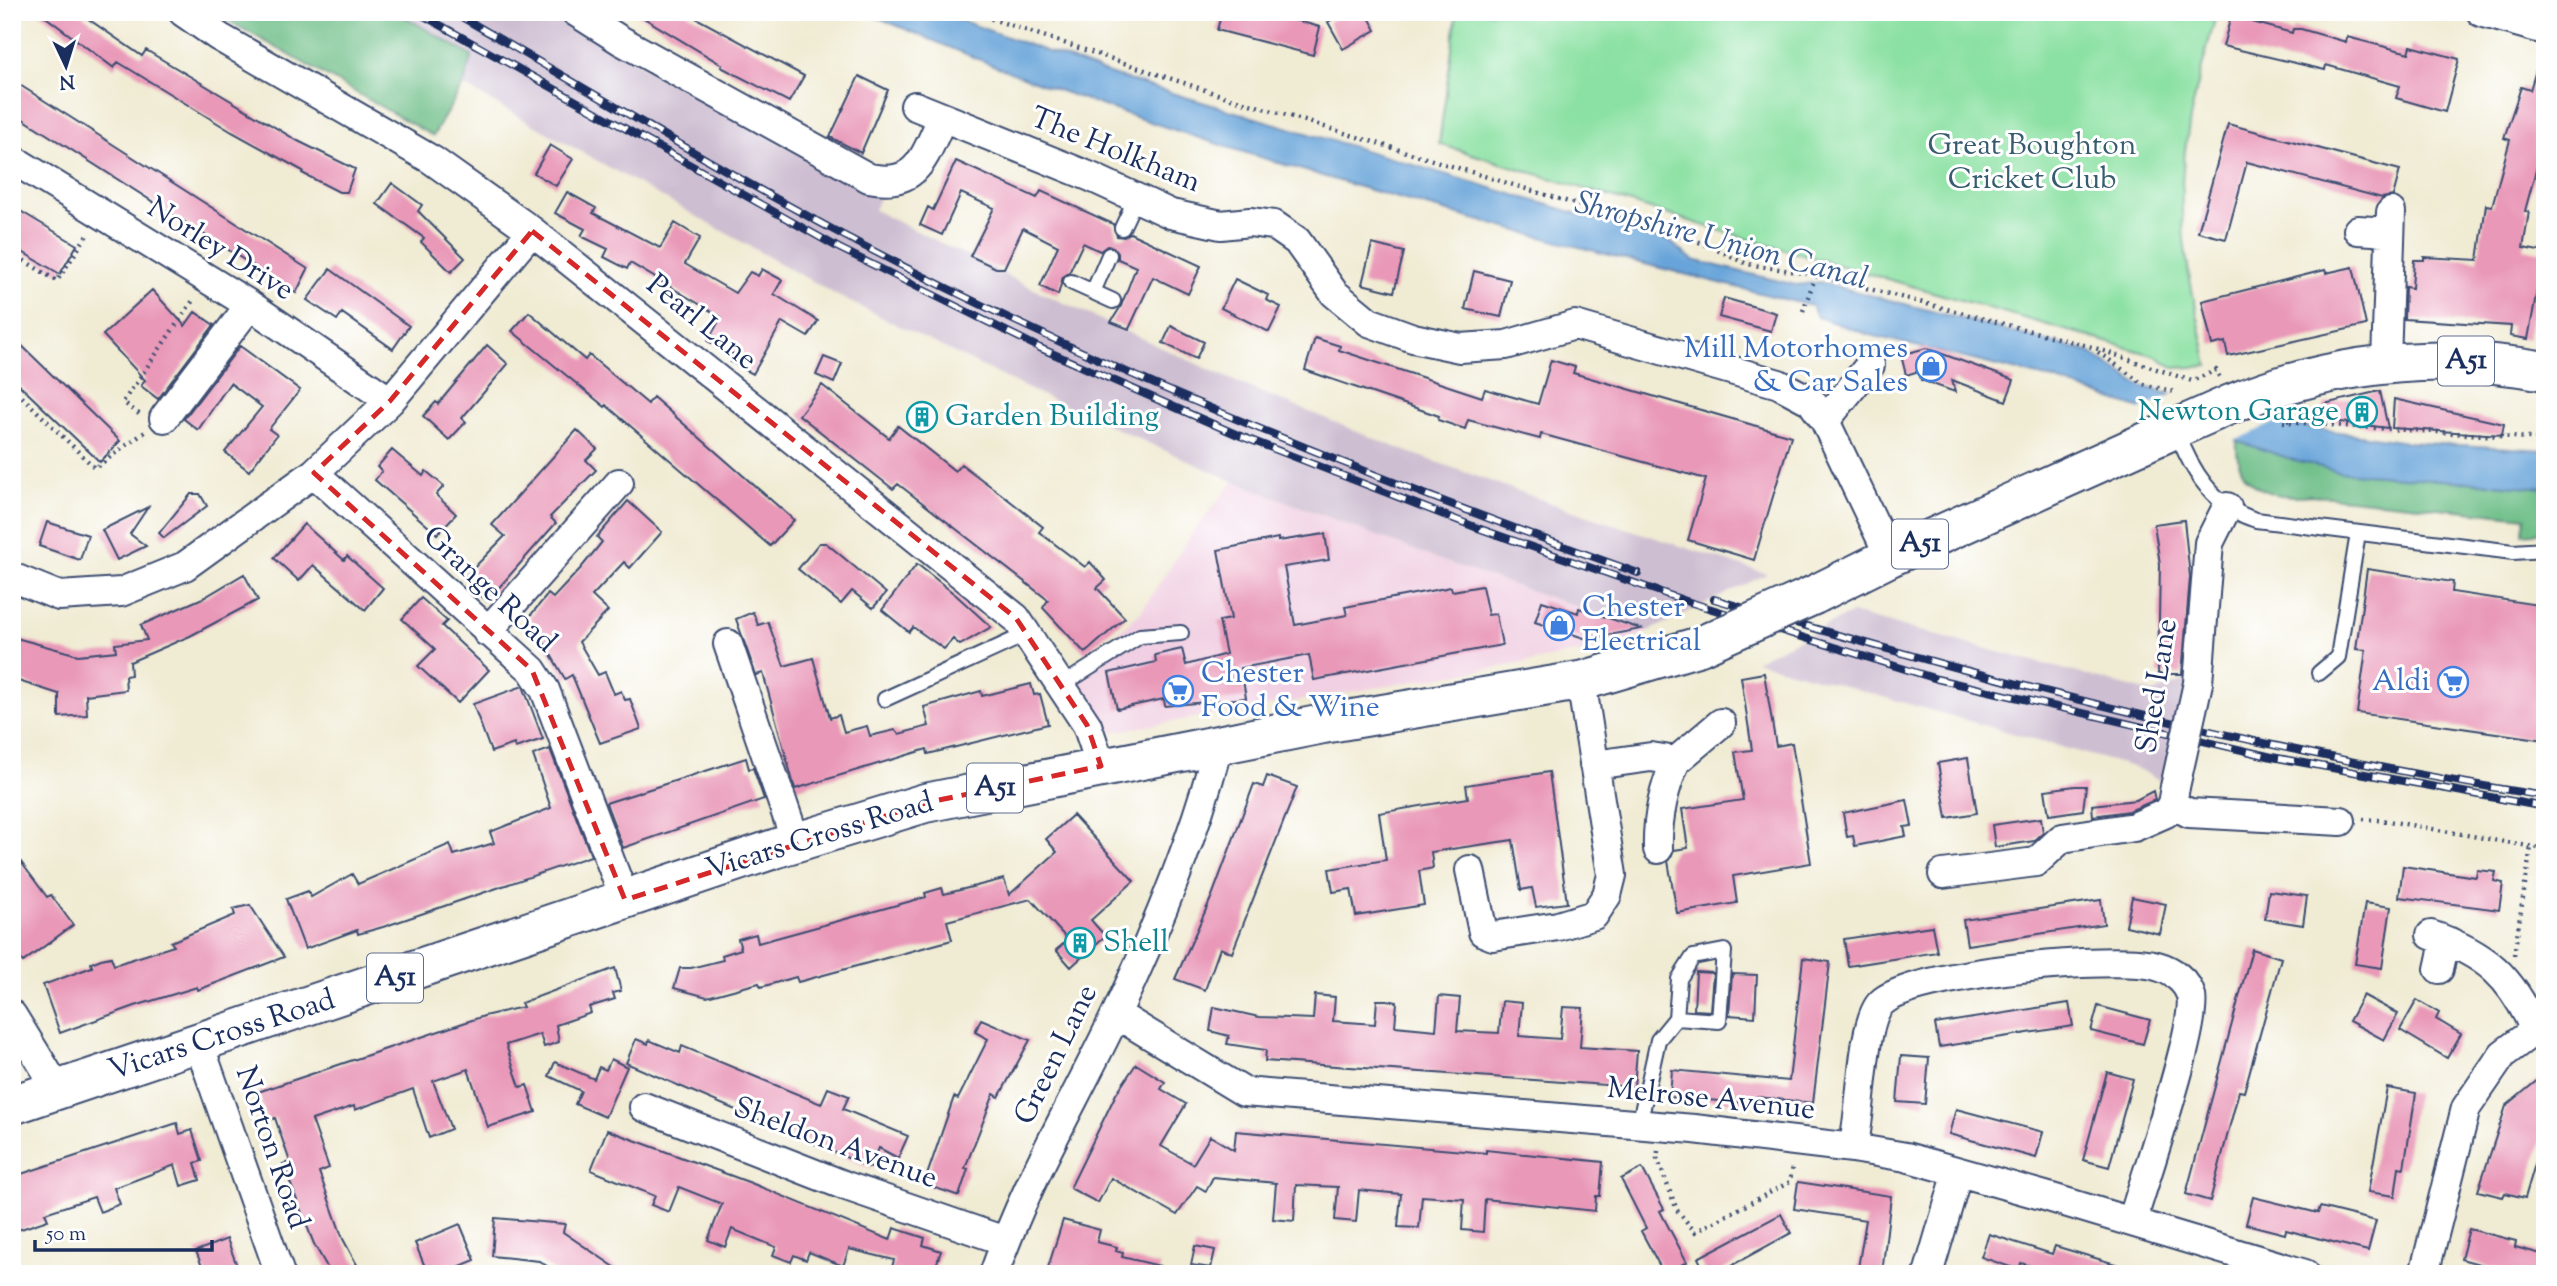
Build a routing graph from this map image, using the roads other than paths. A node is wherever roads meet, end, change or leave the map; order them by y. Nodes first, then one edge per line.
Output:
1 (183, 12) edge
2 (576, 12) edge
3 (2481, 12) edge
4 (2545, 30) edge
5 (915, 106) dead end
6 (942, 119) junction
7 (15, 168) edge
8 (1136, 198) junction
9 (1122, 228) dead end
10 (2358, 230) dead end
11 (532, 232) junction
12 (1110, 255) dead end
13 (1071, 282) dead end
14 (1093, 292) junction
15 (1113, 301) dead end
16 (250, 305) junction
17 (2386, 362) junction
18 (2543, 364) edge
19 (1870, 365) dead end
20 (390, 401) junction
21 (2180, 414) junction
22 (1825, 421) junction
23 (159, 422) road end
24 (314, 473) junction
25 (619, 483) dead end
26 (2227, 507) junction
27 (2358, 533) junction
28 (2545, 550) edge
29 (1890, 557) junction
30 (12, 577) edge
31 (487, 632) junction
32 (1181, 633) dead end
33 (1027, 634) junction
34 (728, 644) dead end
35 (2319, 673) dead end
36 (1581, 681) junction
37 (1062, 685) junction
38 (885, 699) dead end
39 (1721, 723) dead end
40 (1218, 746) junction
41 (1676, 761) junction
42 (1594, 765) junction
43 (1101, 766) junction
44 (2174, 795) junction
45 (2341, 821) road end
46 (796, 842) junction
47 (1658, 849) dead end
48 (1470, 870) dead end
49 (1943, 874) dead end
50 (625, 900) junction
51 (2439, 969) dead end
52 (1116, 1014) junction
53 (12, 1015) edge
54 (1676, 1018) junction
55 (2540, 1029) edge
56 (199, 1044) junction
57 (58, 1090) junction
58 (12, 1105) edge
59 (644, 1107) dead end
60 (1650, 1126) junction
61 (1853, 1148) junction
62 (1958, 1172) junction
63 (2132, 1222) junction
64 (1005, 1241) junction
65 (2287, 1271) edge
66 (280, 1274) edge
67 (994, 1274) edge
68 (1928, 1274) edge
69 (2424, 1274) edge

1 - 11 street, Pearl Lane
2 - 6 street
3 - 4 street
5 - 6 street, The Holkham
6 - 8 street, The Holkham
7 - 16 street, Norley Drive
8 - 9 lane
8 - 22 street, The Holkham
10 - 17 street
11 - 20 street
11 - 33 street, Pearl Lane
12 - 14 lane
13 - 14 lane
14 - 15 lane
16 - 20 street, Norley Drive
16 - 23 street
17 - 18 highway, A51
17 - 21 highway, A51, bridge
19 - 22 street
20 - 24 street
21 - 26 lane
21 - 29 highway, Vicars Cross Road / A51
22 - 29 street, The Holkham
24 - 30 street
24 - 31 street, Grange Road
25 - 31 street
26 - 27 lane
26 - 44 street, Shed Lane, bridge
27 - 28 lane
27 - 35 lane
29 - 36 highway, Vicars Cross Road / A51, bridge
31 - 50 street, Grange Road
32 - 37 lane
33 - 37 street, Pearl Lane
33 - 38 lane
34 - 46 street
36 - 40 highway, Vicars Cross Road / A51
36 - 42 street
37 - 43 street, Pearl Lane
39 - 41 street
40 - 43 highway, Vicars Cross Road / A51
40 - 52 street, Green Lane
41 - 42 street
41 - 47 street
42 - 48 street
43 - 46 highway, Vicars Cross Road / A51
44 - 45 street
44 - 49 street
46 - 50 highway, Vicars Cross Road / A51
50 - 56 highway, Vicars Cross Road / A51
51 - 55 street
52 - 60 street, Melrose Avenue
52 - 64 street, Green Lane
53 - 57 street
54 - 54 lane
54 - 60 lane
55 - 69 street
56 - 57 highway, Vicars Cross Road / A51
56 - 66 street, Norton Road
57 - 58 highway, Vicars Cross Road / A51
59 - 64 street, Sheldon Avenue
60 - 61 street, Melrose Avenue
61 - 62 street, Melrose Avenue
61 - 63 street
62 - 63 street, Melrose Avenue
62 - 68 street
63 - 65 street, Melrose Avenue
64 - 67 street, Green Lane

